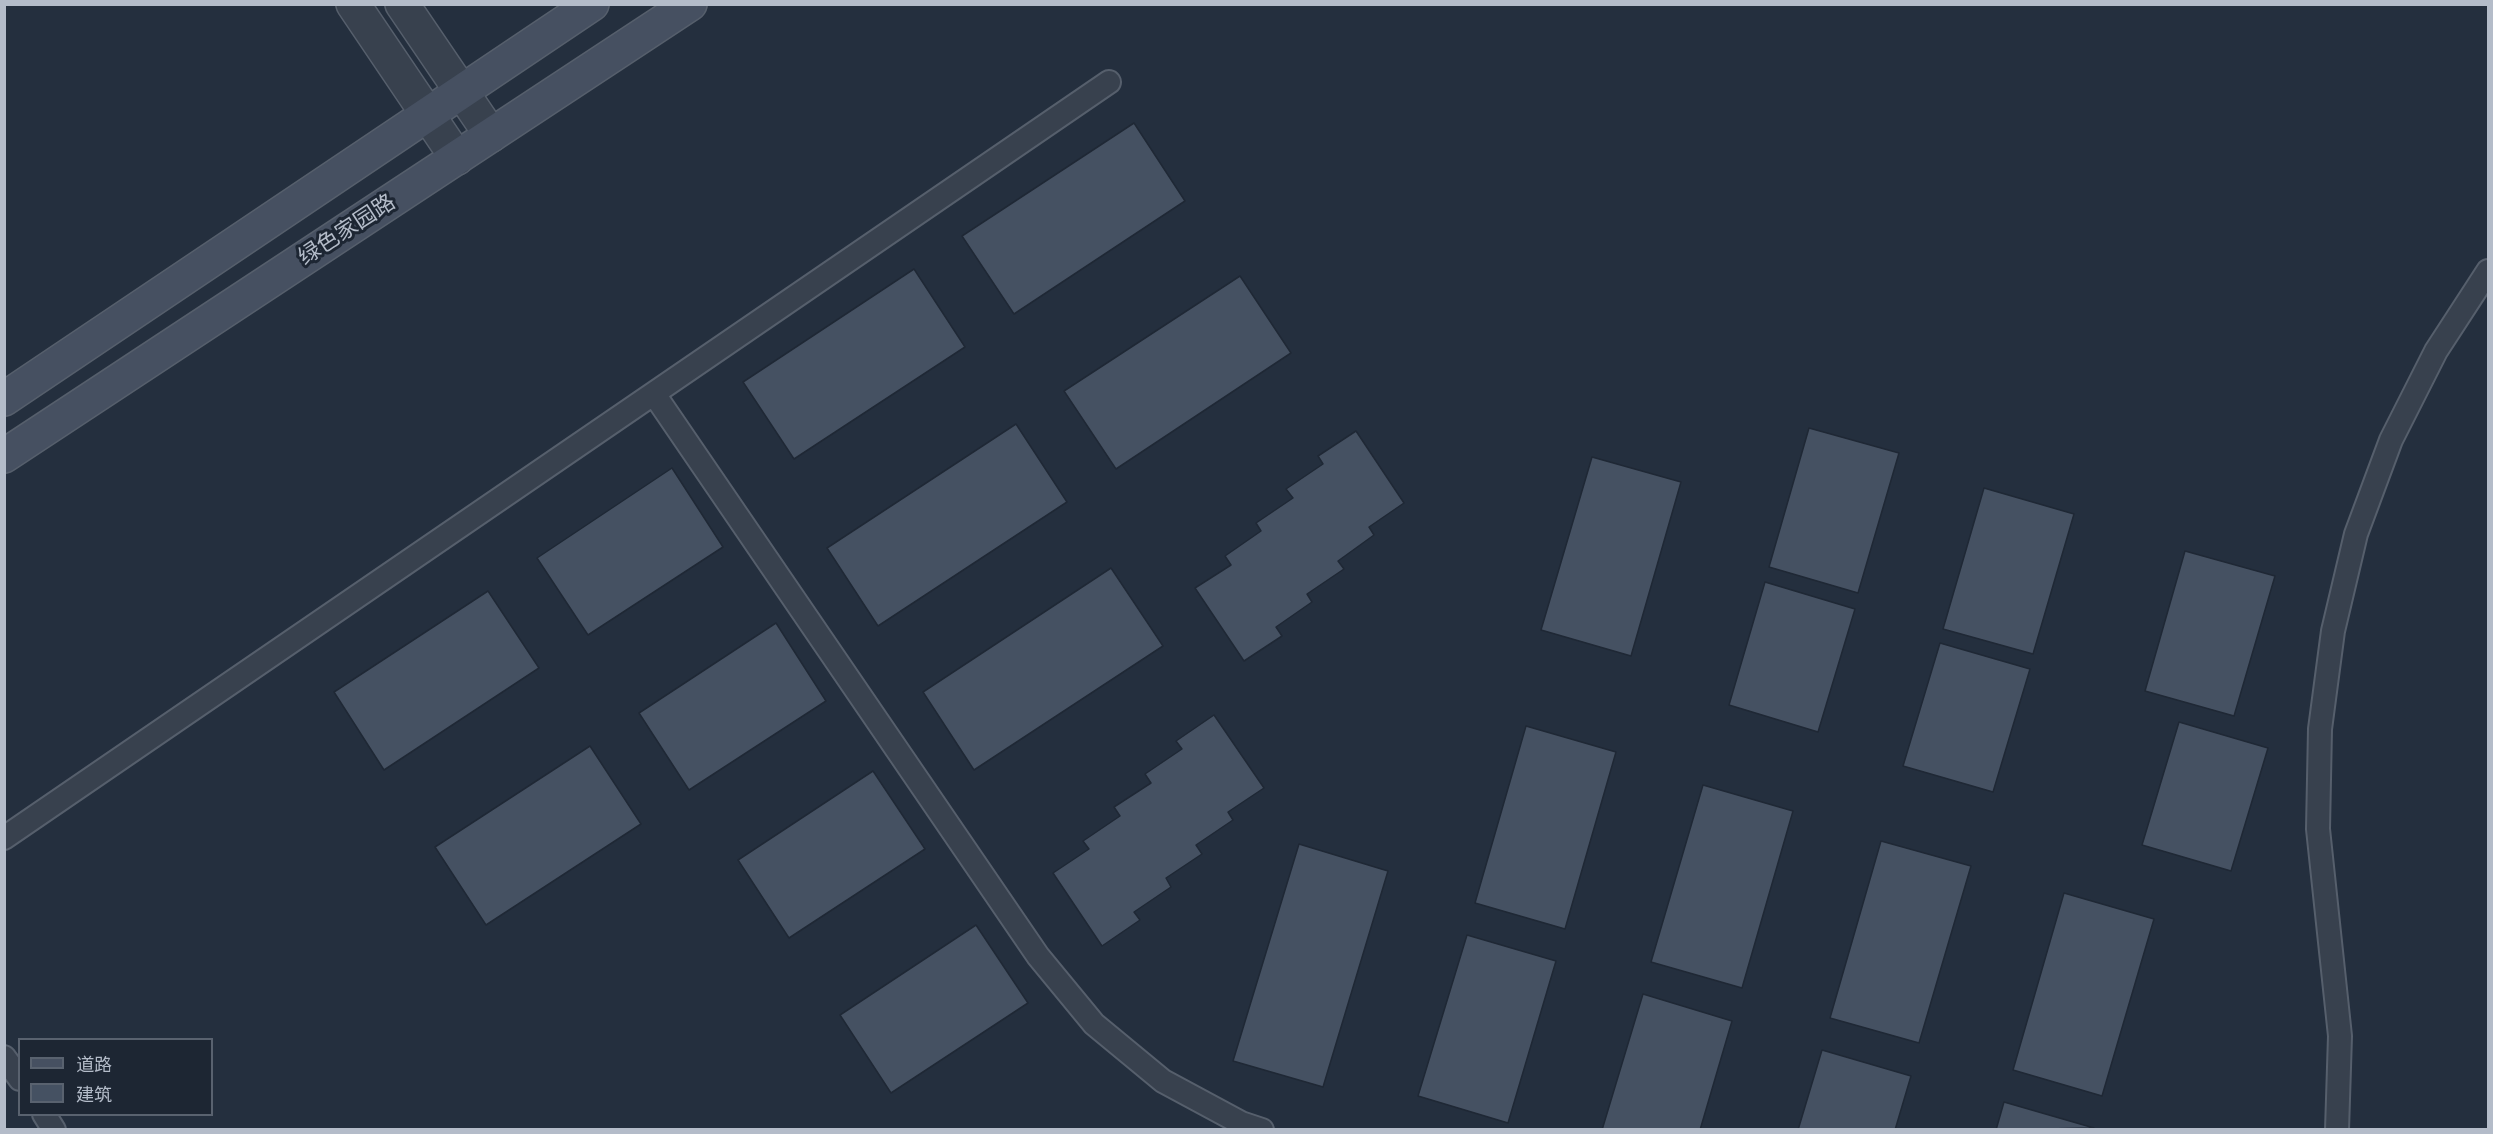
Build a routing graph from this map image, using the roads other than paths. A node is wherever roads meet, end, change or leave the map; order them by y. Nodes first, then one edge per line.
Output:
1 (353, 4) edge
2 (402, 4) edge
3 (592, 4) edge
4 (690, 4) edge
5 (1109, 82) dead end
6 (461, 92) junction
7 (428, 115) junction
8 (491, 135) junction
9 (457, 159) junction
10 (2488, 271) edge
11 (654, 394) junction
12 (4, 399) edge
13 (4, 456) edge
14 (4, 838) edge
15 (4, 1057) edge
16 (18, 1075) edge
17 (45, 1116) edge
18 (54, 1130) edge
19 (1262, 1130) edge
20 (2337, 1130) edge

1 - 7 street
2 - 6 street
3 - 6 street
4 - 8 street, 绿色家园路
5 - 11 lane
6 - 7 street
6 - 8 street
7 - 9 street
7 - 12 street
8 - 9 street, 绿色家园路
9 - 13 street, 绿色家园路
10 - 20 lane
11 - 14 lane
11 - 19 lane
15 - 16 lane
17 - 18 lane

